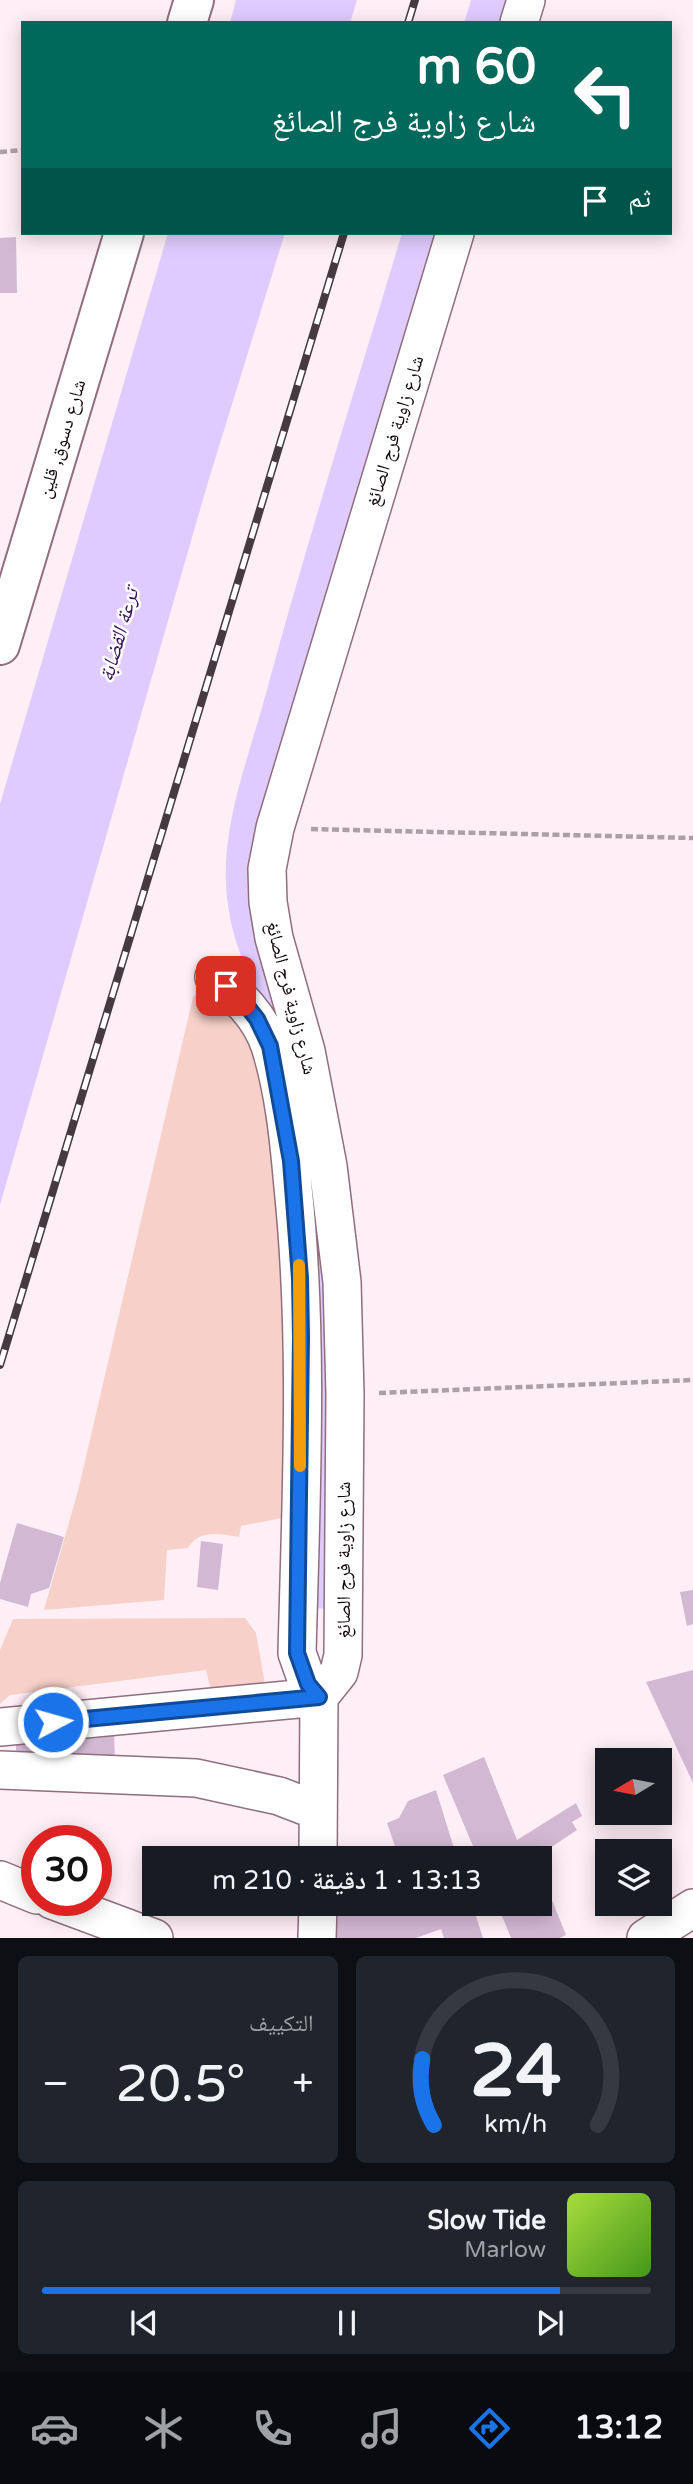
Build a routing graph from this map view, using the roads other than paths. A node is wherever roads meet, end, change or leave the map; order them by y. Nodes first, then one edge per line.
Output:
1 (194, 0) edge
2 (526, 0) edge
3 (188, 21) edge
4 (520, 21) edge
5 (123, 235) edge
6 (454, 235) edge
7 (0, 645) edge
8 (214, 977) dead end
9 (319, 1697) junction
10 (0, 1727) edge
11 (0, 1770) edge
12 (318, 1811) junction
13 (318, 1846) edge
14 (0, 1880) edge
15 (21, 1889) edge
16 (693, 1908) edge
17 (95, 1916) edge
18 (318, 1916) edge
19 (154, 1938) edge
20 (317, 1938) edge
21 (646, 1938) edge

1 - 3 main road
2 - 4 street
5 - 7 main road, شارع دسوق, قلين
6 - 9 street, شارع زاوية فرج الصائغ
8 - 9 street, شارع زاوية فرج الصائغ
9 - 10 street
9 - 12 street
11 - 12 street
12 - 13 street
14 - 15 street
16 - 21 street
17 - 19 street
18 - 20 street

